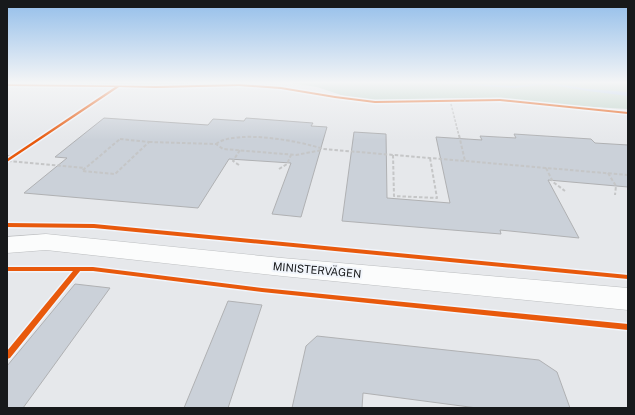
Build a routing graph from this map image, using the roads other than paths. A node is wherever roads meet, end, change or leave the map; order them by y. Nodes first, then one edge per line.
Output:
1 (7, 246) edge
2 (628, 299) edge

1 - 2 street, MINISTERVÄGEN

